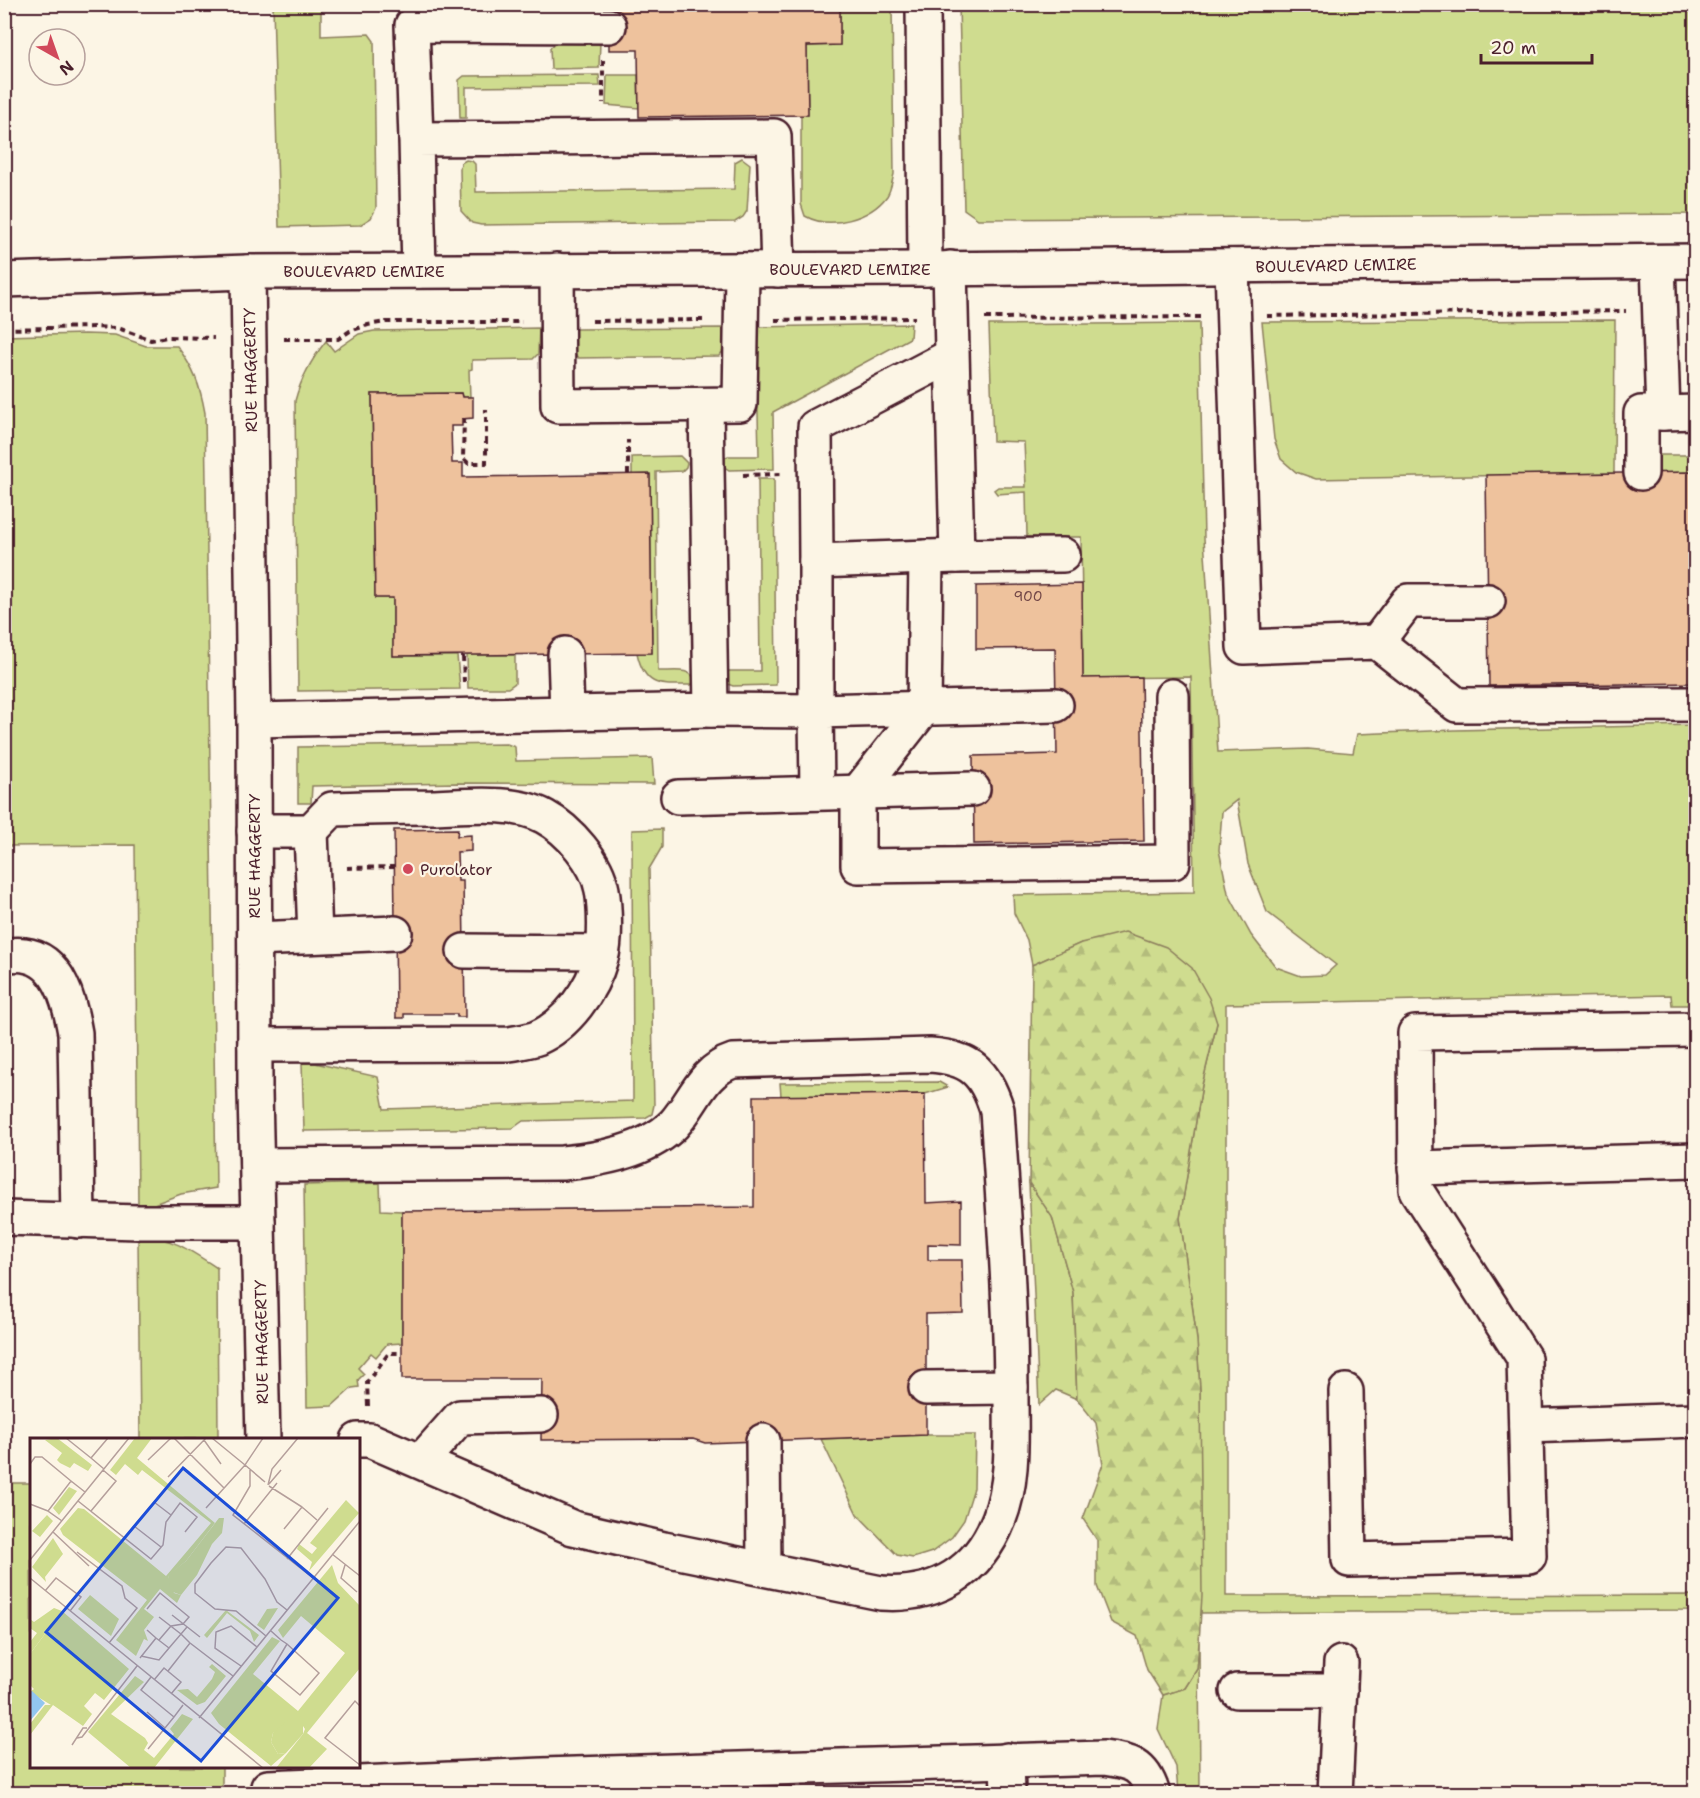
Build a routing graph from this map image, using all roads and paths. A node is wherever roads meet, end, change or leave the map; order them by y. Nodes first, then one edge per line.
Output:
1 (923, 4) edge
2 (412, 15) edge
3 (609, 26) dead end
4 (416, 139) junction
5 (1695, 261) edge
6 (1658, 262) junction
7 (1232, 266) junction
8 (937, 269) junction
9 (557, 270) junction
10 (742, 270) junction
11 (778, 270) junction
12 (419, 271) junction
13 (248, 272) junction
14 (4, 280) edge
15 (1619, 311) dead end
16 (1260, 316) dead end
17 (1200, 317) dead end
18 (910, 318) dead end
19 (987, 318) dead end
20 (711, 320) dead end
21 (770, 320) dead end
22 (586, 321) dead end
23 (526, 322) dead end
24 (4, 329) edge
25 (167, 337) dead end
26 (338, 339) dead end
27 (951, 356) junction
28 (706, 405) junction
29 (486, 409) dead end
30 (1695, 412) edge
31 (1663, 413) junction
32 (464, 418) dead end
33 (629, 457) dead end
34 (1641, 473) dead end
35 (774, 474) dead end
36 (628, 475) dead end
37 (758, 475) dead end
38 (1063, 555) dead end
39 (941, 557) junction
40 (816, 561) junction
41 (1488, 601) dead end
42 (1377, 642) junction
43 (565, 654) dead end
44 (463, 656) dead end
45 (464, 688) dead end
46 (1172, 696) dead end
47 (1695, 704) edge
48 (1056, 705) dead end
49 (924, 708) junction
50 (711, 710) junction
51 (816, 711) junction
52 (567, 713) junction
53 (254, 720) junction
54 (973, 789) dead end
55 (858, 792) junction
56 (817, 793) junction
57 (678, 797) dead end
58 (254, 831) junction
59 (311, 831) junction
60 (394, 867) dead end
61 (313, 868) junction
62 (395, 933) dead end
63 (315, 936) junction
64 (255, 939) junction
65 (464, 951) dead end
66 (602, 952) junction
67 (4, 956) edge
68 (1695, 1029) edge
69 (255, 1045) junction
70 (1695, 1160) edge
71 (257, 1164) junction
72 (1415, 1168) junction
73 (4, 1218) edge
74 (78, 1221) junction
75 (258, 1222) junction
76 (402, 1353) dead end
77 (368, 1387) dead end
78 (1011, 1387) junction
79 (926, 1388) dead end
80 (1346, 1391) dead end
81 (541, 1415) dead end
82 (1695, 1420) edge
83 (1526, 1426) junction
84 (263, 1438) edge
85 (360, 1440) edge
86 (763, 1441) dead end
87 (421, 1461) junction
88 (764, 1569) junction
89 (1237, 1691) dead end
90 (1007, 1760) junction
91 (268, 1782) edge
92 (543, 1784) edge
93 (1008, 1794) edge
94 (1153, 1794) edge
95 (1335, 1794) edge

1 - 8 main road
2 - 3 main road
2 - 4 main road
4 - 11 main road
4 - 12 main road
5 - 6 main road, BOULEVARD LEMIRE
6 - 7 main road, BOULEVARD LEMIRE
6 - 31 main road
7 - 8 main road, BOULEVARD LEMIRE
7 - 42 main road
8 - 11 main road, BOULEVARD LEMIRE
8 - 27 main road
9 - 10 main road, BOULEVARD LEMIRE
9 - 12 main road, BOULEVARD LEMIRE
9 - 28 main road
10 - 11 main road, BOULEVARD LEMIRE
10 - 28 main road
12 - 13 main road, BOULEVARD LEMIRE
13 - 14 main road, BOULEVARD LEMIRE
13 - 53 main road, RUE HAGGERTY
15 - 16 path
17 - 19 path
18 - 21 path
20 - 22 path
23 - 26 path
24 - 25 path
27 - 39 main road
27 - 40 main road
28 - 50 main road
29 - 32 path
30 - 31 main road
31 - 34 main road
33 - 36 path
35 - 37 path
38 - 39 main road
39 - 40 main road
39 - 49 main road
40 - 51 main road
41 - 42 main road
42 - 47 main road
43 - 52 main road
44 - 45 path
46 - 55 main road
48 - 49 main road
49 - 51 main road
49 - 55 main road
50 - 51 main road
50 - 52 main road
51 - 56 main road
52 - 53 main road
53 - 58 main road, RUE HAGGERTY
54 - 55 main road
55 - 56 main road
56 - 57 main road
58 - 59 main road
58 - 64 main road, RUE HAGGERTY
59 - 61 main road
59 - 66 main road
60 - 61 path
61 - 63 main road
62 - 63 main road
63 - 64 main road
64 - 69 main road, RUE HAGGERTY
65 - 66 main road
66 - 69 main road
67 - 74 main road
68 - 72 main road
69 - 71 main road, RUE HAGGERTY
70 - 72 main road
71 - 75 main road, RUE HAGGERTY
71 - 78 main road
72 - 83 main road
73 - 74 main road
74 - 75 main road
75 - 84 main road, RUE HAGGERTY
76 - 77 path
78 - 79 main road
78 - 88 main road
80 - 83 main road
81 - 87 main road
82 - 83 main road
85 - 87 main road
86 - 88 main road
87 - 88 main road
89 - 95 main road
90 - 92 main road
90 - 93 main road
90 - 94 main road
91 - 92 main road

